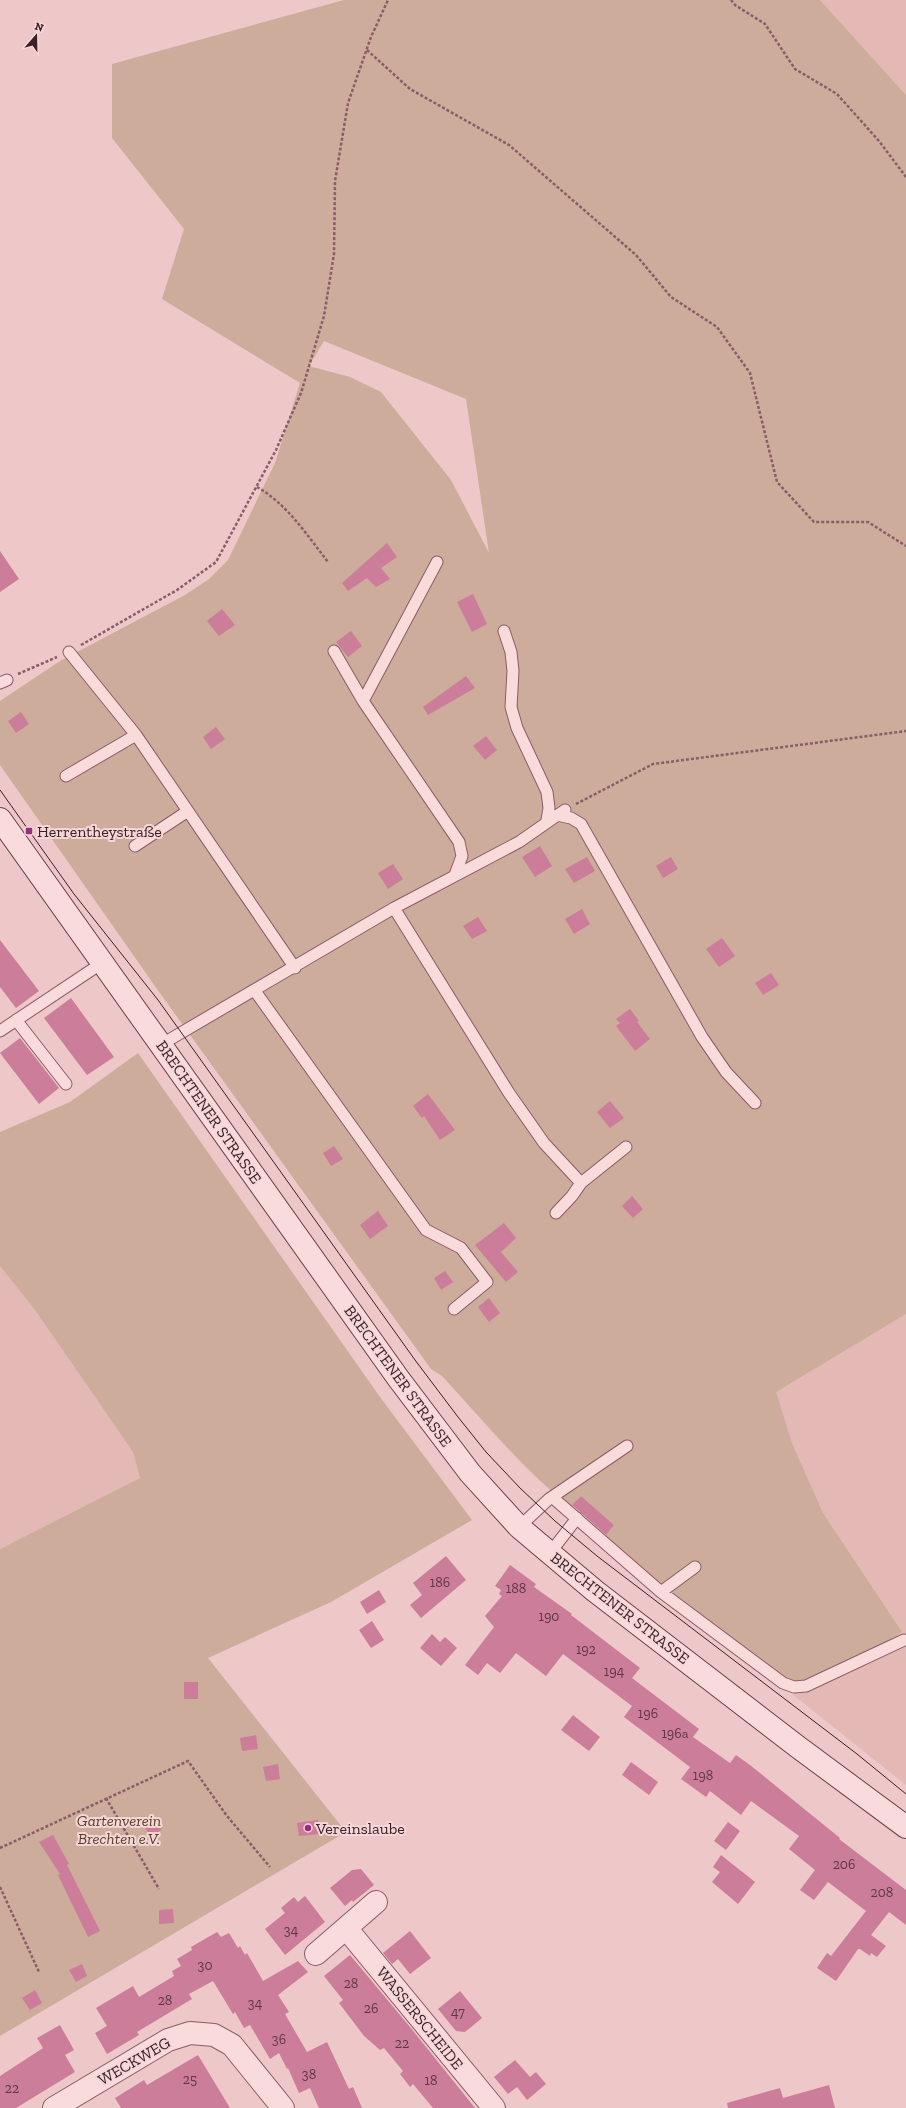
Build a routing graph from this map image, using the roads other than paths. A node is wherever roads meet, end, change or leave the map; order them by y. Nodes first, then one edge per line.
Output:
1 (437, 562) dead end
2 (504, 631) dead end
3 (334, 651) dead end
4 (69, 652) road end
5 (363, 701) junction
6 (136, 735) junction
7 (66, 776) dead end
8 (188, 811) junction
9 (556, 815) junction
10 (0, 819) edge
11 (135, 846) dead end
12 (455, 875) junction
13 (394, 908) junction
14 (102, 963) junction
15 (295, 968) junction
16 (255, 991) junction
17 (16, 1020) junction
18 (0, 1031) edge
19 (162, 1044) junction
20 (66, 1084) dead end
21 (755, 1103) dead end
22 (626, 1147) dead end
23 (581, 1183) junction
24 (556, 1213) dead end
25 (454, 1309) dead end
26 (627, 1446) dead end
27 (552, 1497) junction
28 (577, 1518) junction
29 (519, 1527) junction
30 (550, 1553) junction
31 (695, 1567) dead end
32 (661, 1592) junction
33 (904, 1640) dead end
34 (906, 1827) edge
35 (376, 1902) dead end
36 (346, 1928) junction
37 (316, 1954) dead end
38 (54, 2108) edge
39 (284, 2108) edge
40 (494, 2108) edge

1 - 5 lane
2 - 9 lane
3 - 5 lane
4 - 6 lane
5 - 12 lane
6 - 7 lane
6 - 8 lane
8 - 11 lane
8 - 15 lane
9 - 12 lane
9 - 21 lane
10 - 14 main road, BRECHTENER STRASSE
12 - 13 lane
13 - 15 lane
13 - 23 lane
14 - 17 lane
14 - 19 main road, BRECHTENER STRASSE
15 - 16 lane
16 - 19 lane
16 - 25 lane
17 - 18 lane
17 - 20 lane
19 - 29 main road, BRECHTENER STRASSE
22 - 23 lane
23 - 24 lane
26 - 27 lane
27 - 28 lane
27 - 29 lane
28 - 30 lane
28 - 32 lane
29 - 30 main road, BRECHTENER STRASSE
30 - 34 main road, BRECHTENER STRASSE
31 - 32 lane
32 - 33 lane
35 - 36 main road
36 - 37 main road
36 - 40 main road, WASSERSCHEIDE
38 - 39 main road, WECKWEG

